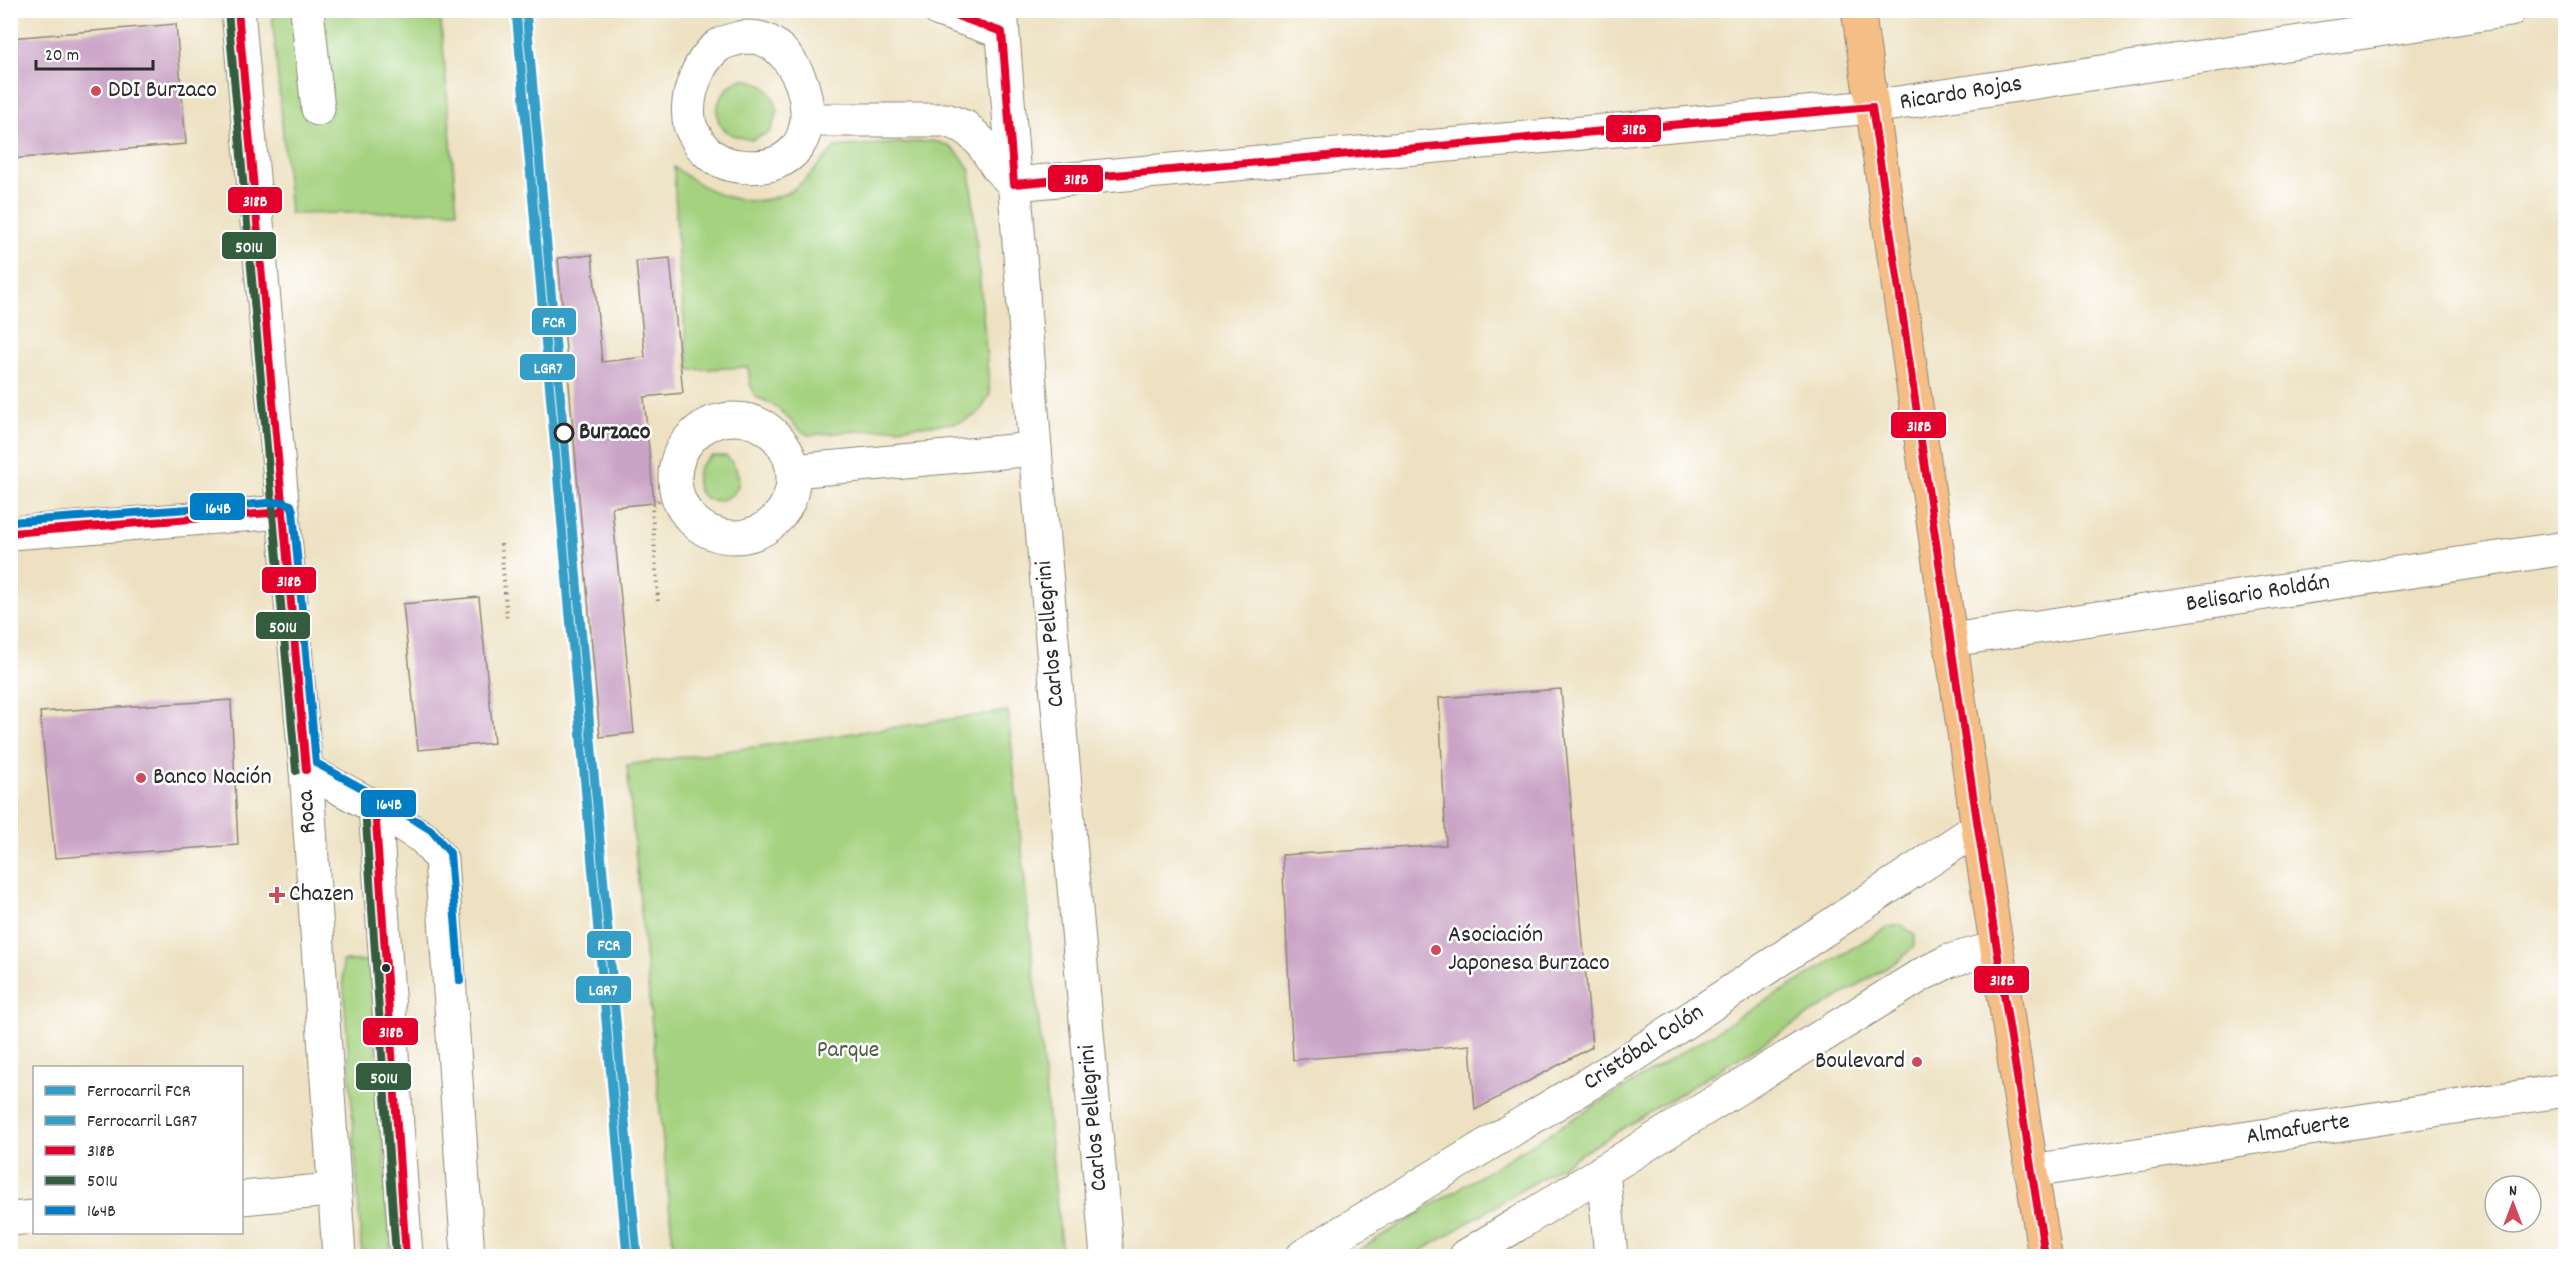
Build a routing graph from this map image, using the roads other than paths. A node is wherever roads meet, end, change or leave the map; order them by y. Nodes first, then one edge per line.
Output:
1 (238, 10) edge
2 (307, 10) edge
3 (939, 10) edge
4 (1858, 10) edge
5 (2510, 10) edge
6 (1002, 21) edge
7 (743, 24) edge
8 (1872, 107) junction
9 (318, 109) dead end
10 (809, 120) junction
11 (1014, 184) junction
12 (1035, 449) junction
13 (793, 471) junction
14 (283, 512) junction
15 (10, 533) edge
16 (2565, 548) edge
17 (1951, 640) junction
18 (306, 770) junction
19 (375, 807) junction
20 (1978, 828) junction
21 (1996, 948) junction
22 (2565, 1090) edge
23 (1603, 1171) junction
24 (2031, 1171) junction
25 (332, 1190) junction
26 (243, 1198) edge
27 (33, 1217) edge
28 (10, 1219) edge
29 (339, 1257) edge
30 (406, 1257) edge
31 (468, 1257) edge
32 (1107, 1257) edge
33 (1303, 1257) edge
34 (1466, 1257) edge
35 (1611, 1257) edge
36 (2045, 1257) edge

1 - 14 street, Roca
2 - 9 street
3 - 6 street
4 - 8 main road
5 - 8 street, Ricardo Rojas
6 - 11 street, Carlos Pellegrini
7 - 10 street
7 - 10 street
8 - 11 street, Ricardo Rojas
8 - 17 main road
10 - 11 street
11 - 12 street, Carlos Pellegrini
12 - 13 street
12 - 32 street, Carlos Pellegrini
13 - 13 street
14 - 15 street
14 - 18 street, Roca
16 - 17 street, Belisario Roldán
17 - 20 main road
18 - 19 street
18 - 25 street, Roca
19 - 30 street
19 - 31 street
20 - 21 main road
20 - 33 street, Cristóbal Colón
21 - 23 street
21 - 24 main road
22 - 24 street, Almafuerte
23 - 34 street
23 - 35 street
24 - 36 main road
25 - 26 street
25 - 29 street, Roca
27 - 28 street

